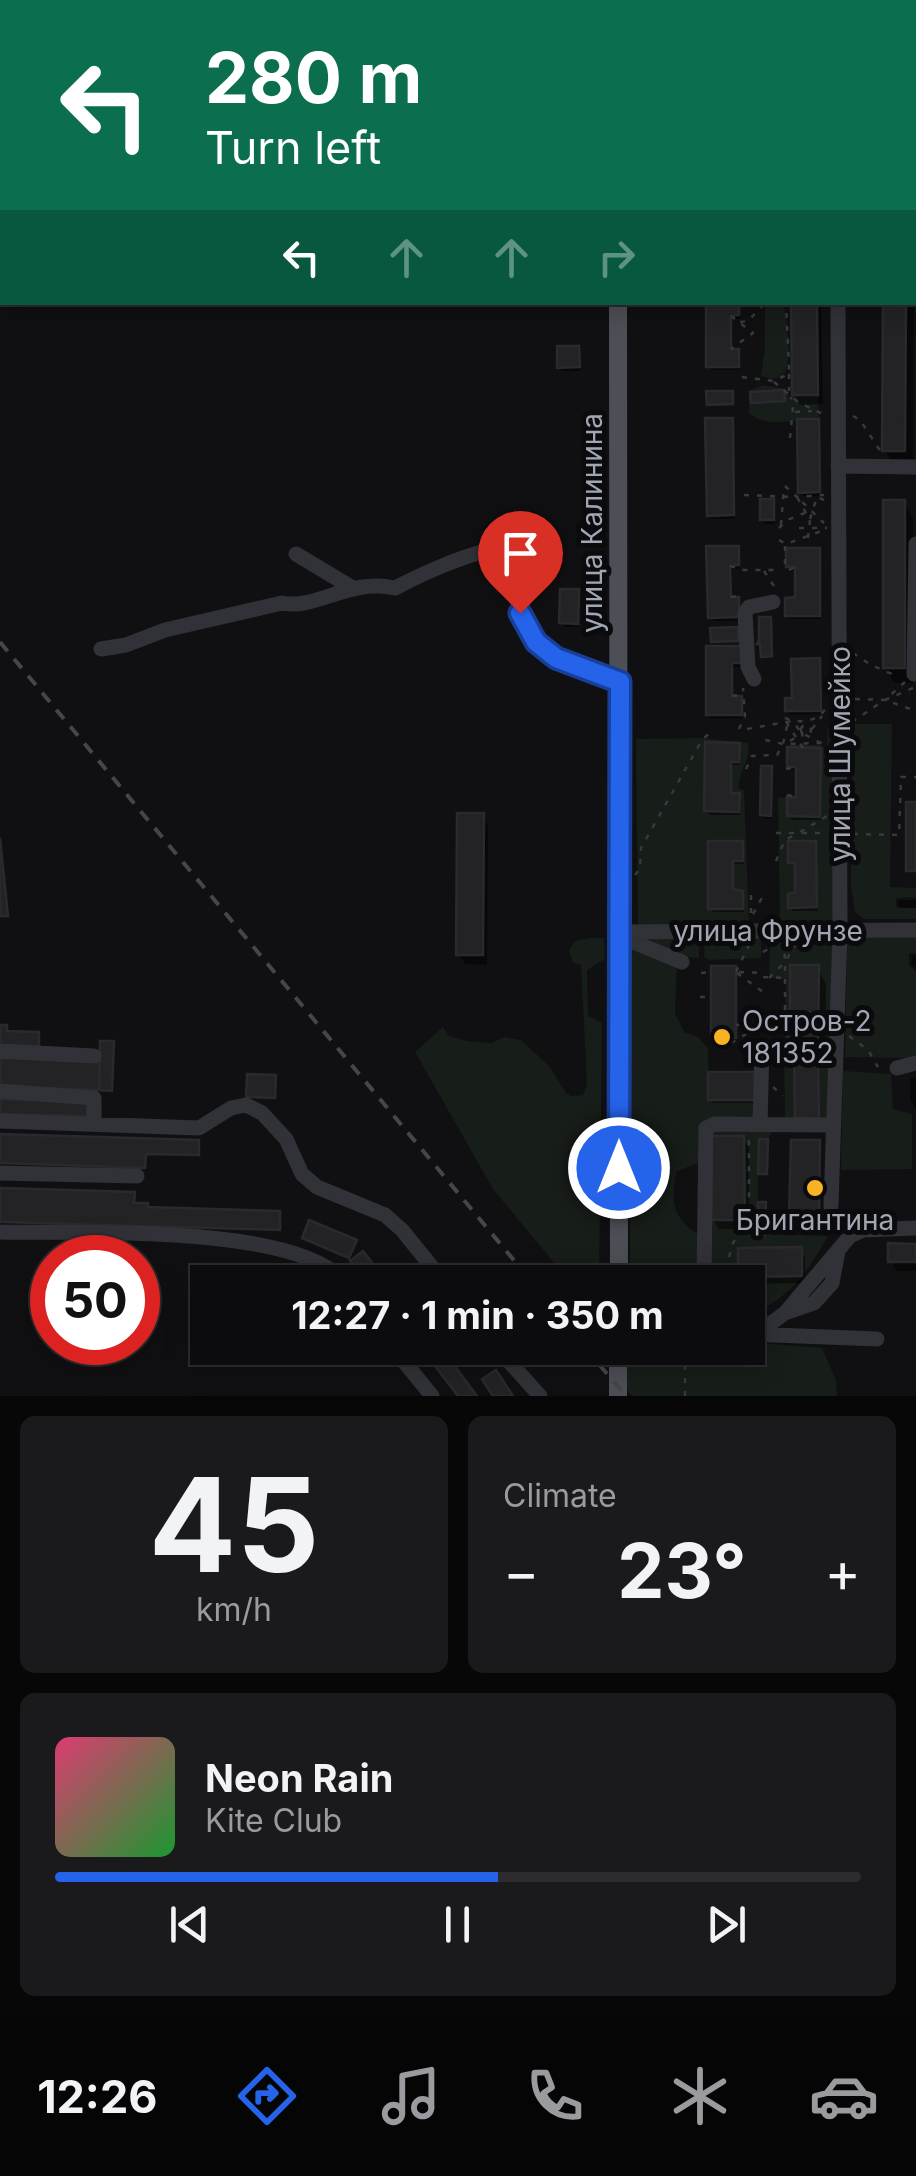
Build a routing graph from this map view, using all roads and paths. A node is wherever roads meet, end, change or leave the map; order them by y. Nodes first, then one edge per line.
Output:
1 (618, 305) edge
2 (763, 305) edge
3 (787, 305) edge
4 (838, 305) edge
5 (731, 316) dead end
6 (738, 322) junction
7 (731, 349) dead end
8 (789, 368) junction
9 (742, 377) dead end
10 (773, 381) junction
11 (790, 394) junction
12 (806, 406) junction
13 (814, 410) junction
14 (833, 410) junction
15 (796, 412) junction
16 (790, 438) dead end
17 (885, 454) dead end
18 (838, 466) junction
19 (916, 467) edge
20 (828, 491) dead end
21 (744, 495) dead end
22 (797, 497) junction
23 (816, 497) junction
24 (783, 498) junction
25 (828, 502) dead end
26 (808, 512) junction
27 (799, 528) dead end
28 (810, 528) junction
29 (828, 528) junction
30 (808, 538) junction
31 (779, 540) dead end
32 (786, 544) junction
33 (916, 544) edge
34 (296, 554) dead end
35 (730, 566) dead end
36 (796, 567) dead end
37 (762, 570) junction
38 (779, 570) dead end
39 (351, 587) junction
40 (745, 596) dead end
41 (731, 598) dead end
42 (776, 599) joint
43 (916, 618) edge
44 (839, 645) junction
45 (101, 650) dead end
46 (749, 680) junction
47 (915, 681) edge
48 (620, 682) junction
49 (732, 696) dead end
50 (885, 700) junction
51 (916, 711) edge
52 (823, 714) dead end
53 (819, 720) junction
54 (786, 723) junction
55 (807, 724) junction
56 (714, 729) dead end
57 (739, 730) dead end
58 (748, 730) dead end
59 (840, 732) junction
60 (810, 733) junction
61 (802, 734) junction
62 (761, 739) dead end
63 (821, 742) junction
64 (784, 744) junction
65 (803, 745) junction
66 (827, 750) dead end
67 (796, 767) dead end
68 (746, 769) dead end
69 (786, 770) dead end
70 (916, 778) edge
71 (787, 795) dead end
72 (796, 797) dead end
73 (827, 816) dead end
74 (776, 833) dead end
75 (797, 833) junction
76 (840, 834) junction
77 (776, 861) dead end
78 (632, 881) dead end
79 (751, 894) dead end
80 (764, 894) dead end
81 (751, 926) junction
82 (916, 930) edge
83 (783, 931) junction
84 (814, 931) junction
85 (840, 931) junction
86 (619, 934) junction
87 (682, 962) dead end
88 (785, 962) junction
89 (701, 972) dead end
90 (711, 972) dead end
91 (736, 972) junction
92 (769, 978) junction
93 (786, 978) junction
94 (763, 992) dead end
95 (700, 997) dead end
96 (711, 997) dead end
97 (837, 1022) junction
98 (736, 1024) dead end
99 (762, 1024) junction
100 (783, 1025) junction
101 (786, 1037) junction
102 (731, 1043) dead end
103 (762, 1047) dead end
104 (785, 1049) dead end
105 (806, 1049) dead end
106 (0, 1051) edge
107 (94, 1056) dead end
108 (916, 1063) edge
109 (878, 1067) dead end
110 (897, 1068) dead end
111 (0, 1091) edge
112 (0, 1121) edge
113 (94, 1124) junction
114 (754, 1124) junction
115 (832, 1125) junction
116 (0, 1173) edge
117 (138, 1176) dead end
118 (832, 1206) dead end
119 (916, 1228) edge
120 (0, 1232) edge
121 (322, 1265) edge
122 (430, 1265) edge
123 (619, 1265) edge
124 (704, 1265) edge
125 (727, 1265) edge
126 (765, 1325) edge
127 (765, 1335) edge
128 (877, 1339) dead end
129 (407, 1365) edge
130 (512, 1365) edge
131 (618, 1365) edge
132 (685, 1365) edge
133 (432, 1396) edge
134 (540, 1396) edge
135 (618, 1396) edge
136 (684, 1396) edge

1 - 48 main road, улица Калинина
2 - 6 path
3 - 8 path
4 - 14 street, улица Шумейко
5 - 6 path
6 - 7 path
8 - 10 path
8 - 11 path
9 - 10 path
10 - 11 path
11 - 12 path
11 - 15 path
12 - 13 path
12 - 15 path
13 - 14 path
13 - 15 path
14 - 17 path
14 - 18 street, улица Шумейко
15 - 16 path
18 - 19 street
18 - 44 street, улица Шумейко
20 - 23 path
21 - 24 path
22 - 23 path
22 - 24 path
22 - 24 path
22 - 26 path
23 - 25 path
23 - 26 path
24 - 26 path
26 - 28 path
26 - 29 path
27 - 28 path
28 - 29 path
28 - 30 path
29 - 30 path
30 - 32 path
31 - 32 path
32 - 36 path
33 - 43 street
34 - 39 street
35 - 37 path
37 - 38 path
37 - 42 path
39 - 45 street
39 - 48 street
40 - 41 path
42 - 46 street
43 - 47 street
44 - 47 path
44 - 59 street, улица Шумейко
46 - 49 path
46 - 57 path
47 - 50 path
48 - 86 main road, улица Калинина
50 - 51 path
50 - 59 path
52 - 53 path
53 - 55 path
53 - 60 path
54 - 58 path
54 - 61 path
54 - 64 path
55 - 60 path
55 - 61 path
56 - 78 path
59 - 76 street, улица Шумейко
60 - 61 path
60 - 63 path
60 - 65 path
61 - 64 path
61 - 65 path
62 - 64 path
63 - 65 path
63 - 66 path
64 - 65 path
64 - 68 path
67 - 69 path
70 - 76 path
71 - 72 path
73 - 75 path
74 - 75 path
75 - 76 path
75 - 77 path
76 - 85 street, улица Шумейко
79 - 81 path
80 - 81 path
81 - 83 street, улица Фрунзе
81 - 86 street, улица Фрунзе
81 - 91 path
82 - 85 street, улица Фрунзе
83 - 84 street, улица Фрунзе
83 - 88 path
84 - 85 street, улица Фрунзе
84 - 88 path
85 - 97 street, улица Шумейко
86 - 87 street
86 - 123 main road, улица Калинина
88 - 92 path
88 - 93 path
89 - 90 path
91 - 92 path
91 - 94 path
92 - 93 path
93 - 100 path
95 - 96 path
97 - 109 path
97 - 115 street, улица Шумейко
98 - 99 path
99 - 100 path
99 - 102 path
100 - 101 path
101 - 104 path
101 - 105 path
103 - 114 street
106 - 107 street
108 - 110 street
111 - 113 street
112 - 113 street
113 - 122 street
114 - 115 street
114 - 124 street
114 - 125 path
115 - 118 street, улица Шумейко
116 - 117 street
119 - 126 street
120 - 121 street
127 - 128 street
129 - 133 street
130 - 134 street
131 - 135 main road
132 - 136 path

